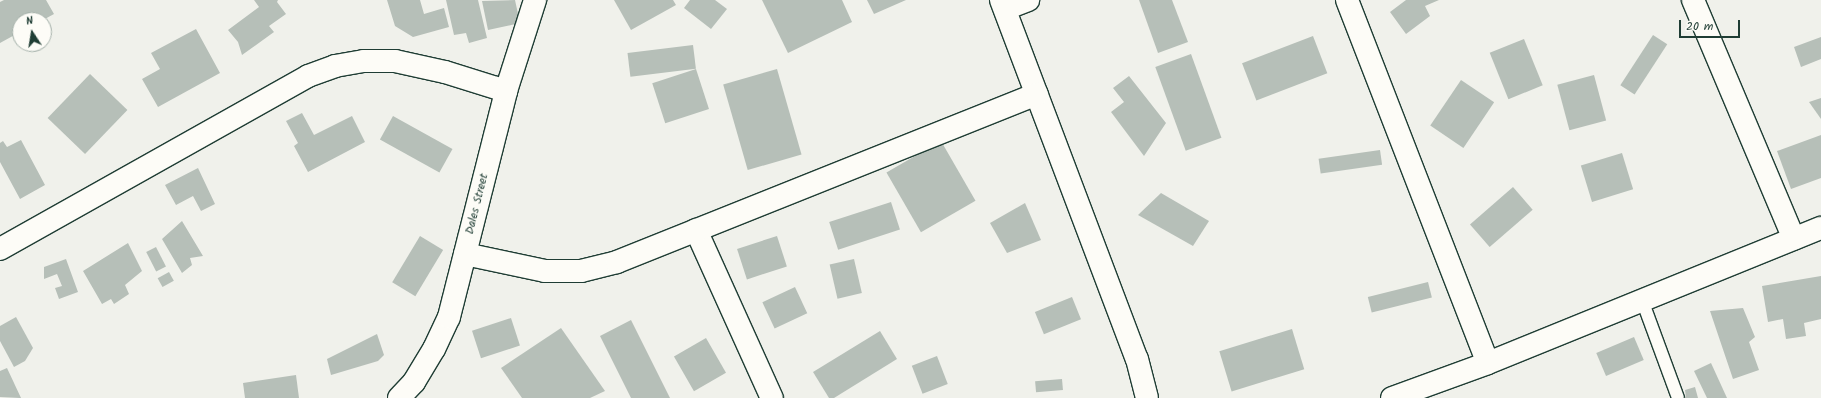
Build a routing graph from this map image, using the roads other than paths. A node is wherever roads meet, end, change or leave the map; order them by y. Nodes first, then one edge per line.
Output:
1 (535, 0) edge
2 (1028, 0) edge
3 (1347, 0) edge
4 (1693, 0) edge
5 (1003, 5) edge
6 (506, 90) junction
7 (1037, 94) junction
8 (1821, 228) edge
9 (696, 230) junction
10 (1794, 239) junction
11 (0, 249) edge
12 (465, 254) junction
13 (1642, 300) junction
14 (1488, 363) junction
15 (399, 398) edge
16 (772, 398) edge
17 (1147, 398) edge
18 (1392, 398) edge
19 (1678, 398) edge

1 - 6 street, Dales Street
2 - 5 street
3 - 14 street
4 - 10 street
5 - 7 street
6 - 11 street
6 - 12 street, Dales Street
7 - 9 street
7 - 17 street
8 - 10 street
9 - 12 street
9 - 16 street
10 - 13 street
12 - 15 street, Dales Street
13 - 14 street
13 - 19 lane
14 - 18 street

